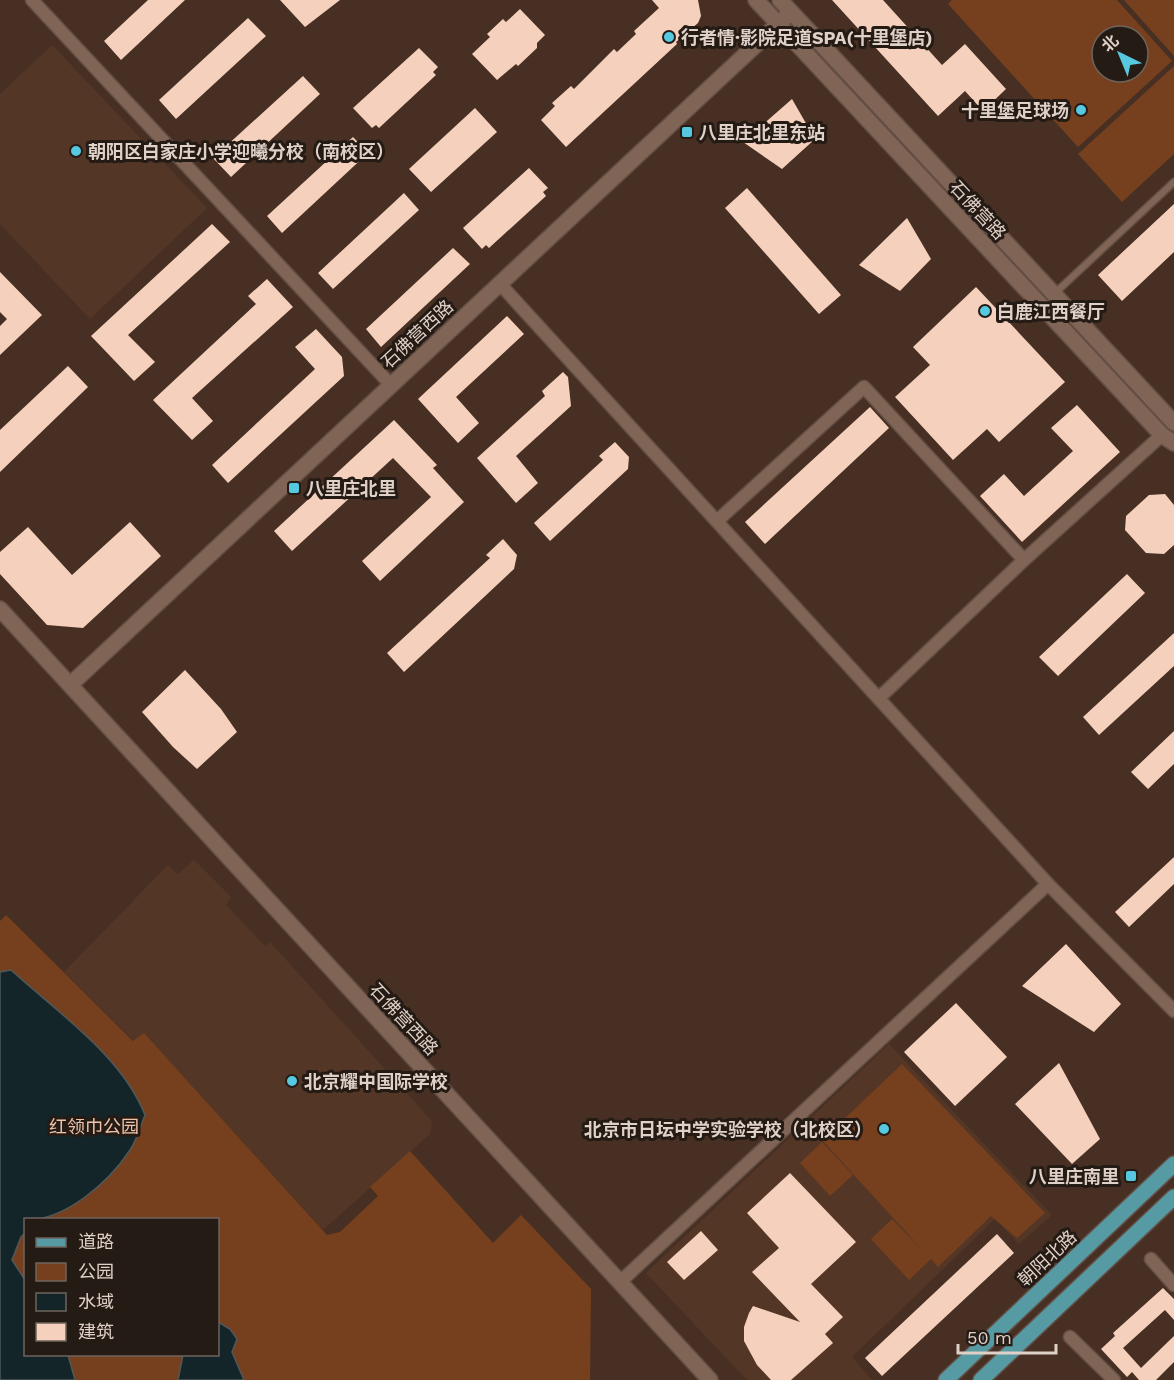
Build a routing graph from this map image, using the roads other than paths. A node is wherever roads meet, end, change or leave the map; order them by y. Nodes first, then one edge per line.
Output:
1 (32, 0) edge
2 (756, 0) edge
3 (787, 4) edge
4 (778, 24) junction
5 (1174, 182) edge
6 (500, 284) junction
7 (1054, 294) junction
8 (391, 385) junction
9 (1174, 423) edge
10 (1168, 439) edge
11 (717, 521) junction
12 (1024, 560) junction
13 (0, 609) edge
14 (70, 685) junction
15 (879, 698) junction
16 (1048, 884) junction
17 (1174, 1011) edge
18 (1174, 1164) edge
19 (1174, 1197) edge
20 (1151, 1259) dead end
21 (620, 1282) junction
22 (1174, 1285) edge
23 (1070, 1336) dead end
24 (710, 1380) edge
25 (946, 1380) edge
26 (981, 1380) edge
27 (1114, 1380) edge

1 - 8 street
2 - 4 street, 石佛营路
3 - 4 street, 石佛营西路
3 - 7 street, 石佛营路
4 - 6 street, 石佛营西路
4 - 10 street, 石佛营路
5 - 7 lane
6 - 8 street, 石佛营西路
6 - 11 street
7 - 9 street, 石佛营路
8 - 14 street, 石佛营西路
10 - 12 street
11 - 12 street
11 - 15 street
12 - 15 street
13 - 14 street, 石佛营西路
14 - 21 street, 石佛营西路
15 - 16 street
16 - 17 street
16 - 21 street
18 - 25 main road, 朝阳北路
19 - 26 main road
20 - 22 street
21 - 24 street, 石佛营西路
23 - 27 street

